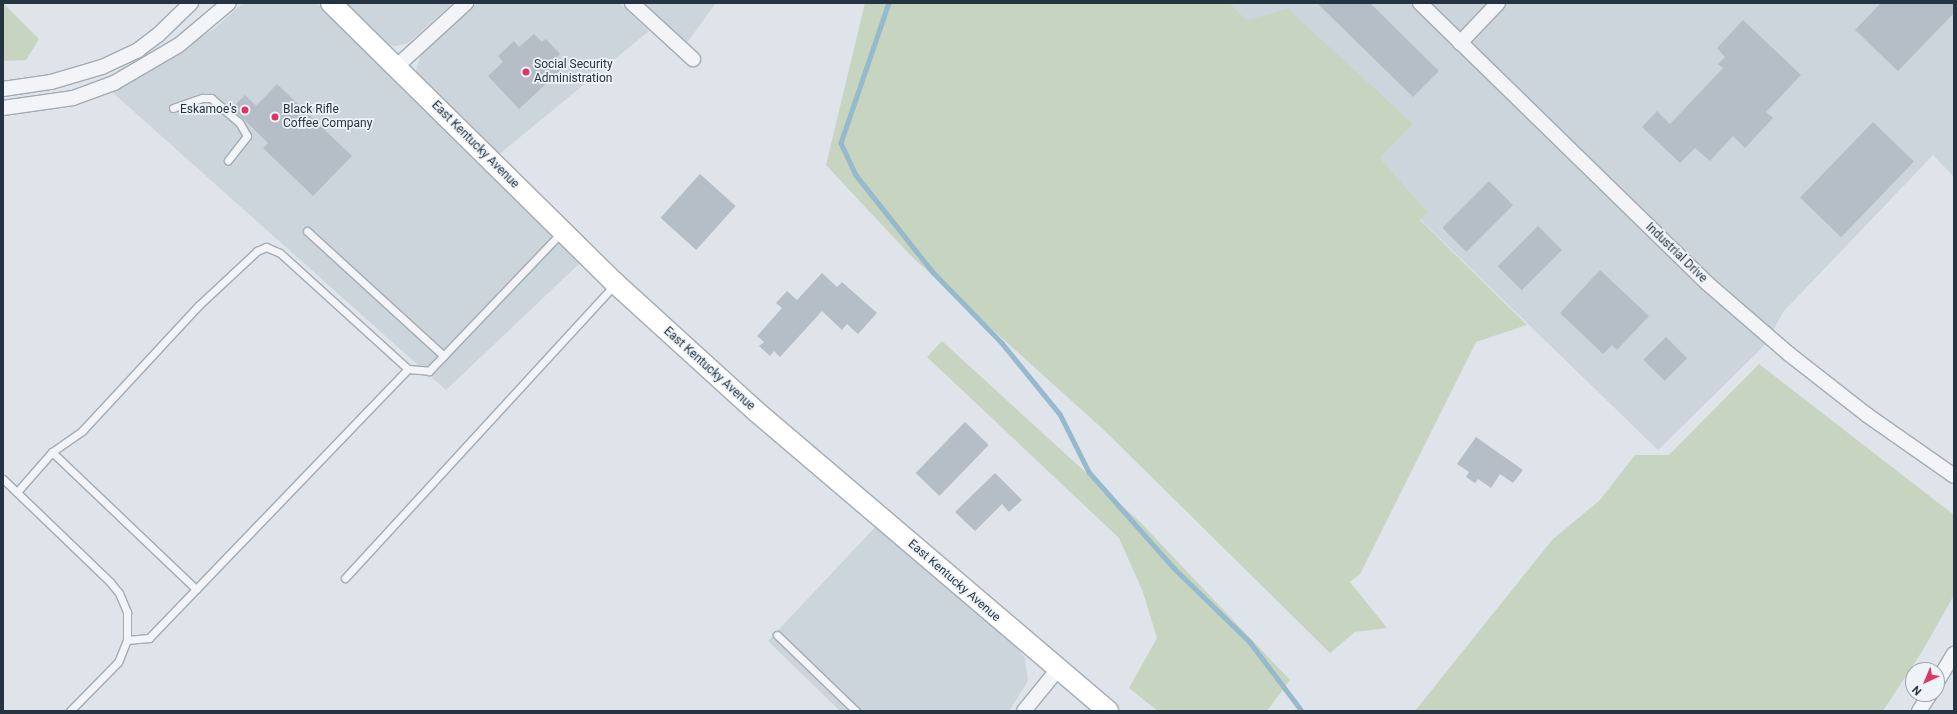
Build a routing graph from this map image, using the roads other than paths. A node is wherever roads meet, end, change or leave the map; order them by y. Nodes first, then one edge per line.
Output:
1 (191, 3) edge
2 (229, 3) edge
3 (331, 3) edge
4 (466, 3) edge
5 (632, 3) edge
6 (1420, 3) edge
7 (1498, 3) edge
8 (1460, 43) junction
9 (693, 59) dead end
10 (102, 67) junction
11 (396, 67) junction
12 (108, 86) junction
13 (3, 89) edge
14 (3, 108) edge
15 (173, 108) dead end
16 (228, 160) dead end
17 (307, 231) dead end
18 (562, 232) junction
19 (615, 283) junction
20 (444, 356) junction
21 (408, 369) junction
22 (52, 452) junction
23 (1954, 476) edge
24 (3, 479) edge
25 (17, 492) junction
26 (345, 578) dead end
27 (196, 589) junction
28 (777, 635) dead end
29 (127, 640) junction
30 (1954, 654) edge
31 (1058, 669) junction
32 (1945, 669) edge
33 (1925, 702) edge
34 (70, 711) edge
35 (856, 711) edge
36 (1024, 711) edge
37 (1108, 711) edge
38 (1919, 711) edge

1 - 10 street
2 - 12 street
3 - 11 street, East Kentucky Avenue
4 - 11 street
5 - 9 street
6 - 8 street, Industrial Drive
7 - 8 street
8 - 23 street, Industrial Drive
10 - 12 street
10 - 13 street
11 - 18 street, East Kentucky Avenue
12 - 14 street
15 - 16 lane
17 - 20 lane
18 - 19 street, East Kentucky Avenue
18 - 20 lane
19 - 26 lane
19 - 31 street, East Kentucky Avenue
20 - 21 lane
21 - 22 lane
21 - 27 lane
22 - 25 lane
22 - 27 lane
24 - 25 lane
25 - 29 lane
27 - 29 lane
28 - 35 lane
29 - 34 lane
30 - 32 street
31 - 36 street
31 - 37 street, East Kentucky Avenue
33 - 38 street

